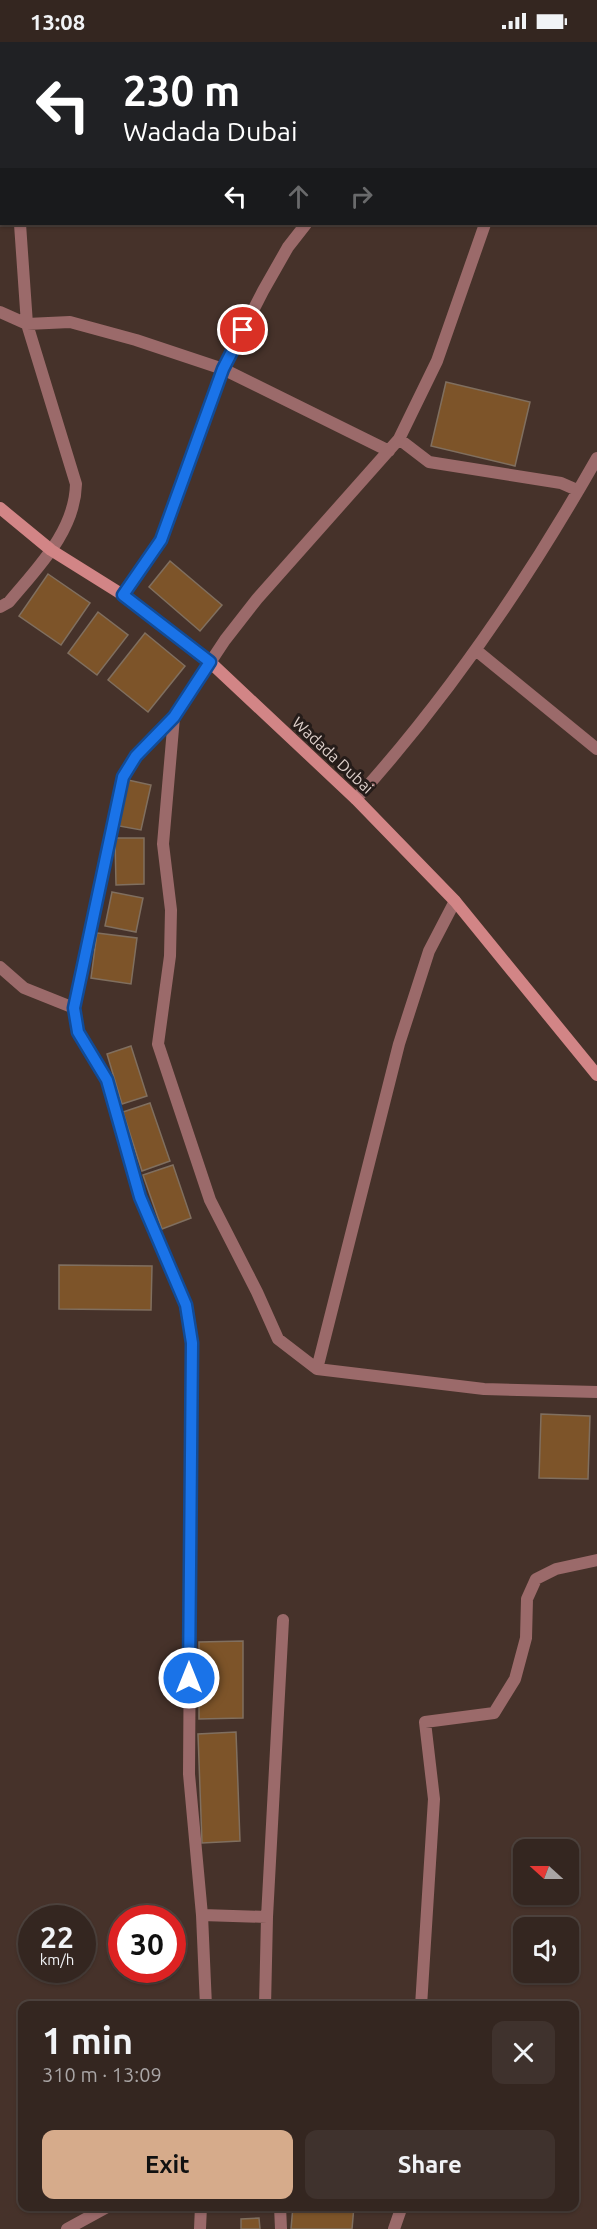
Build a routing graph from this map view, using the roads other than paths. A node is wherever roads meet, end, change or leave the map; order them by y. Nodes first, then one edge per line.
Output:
1 (20, 225) edge
2 (300, 225) edge
3 (485, 225) edge
4 (0, 312) edge
5 (27, 324) junction
6 (223, 369) junction
7 (399, 439) junction
8 (389, 452) junction
9 (597, 458) edge
10 (593, 473) edge
11 (578, 490) junction
12 (0, 508) edge
13 (51, 550) junction
14 (123, 595) junction
15 (0, 607) edge
16 (477, 651) junction
17 (210, 662) junction
18 (174, 717) junction
19 (597, 749) edge
20 (356, 799) junction
21 (455, 901) junction
22 (0, 967) edge
23 (74, 1008) junction
24 (597, 1075) edge
25 (317, 1369) junction
26 (597, 1392) edge
27 (597, 1560) edge
28 (283, 1620) dead end
29 (202, 1915) junction
30 (267, 1917) junction
31 (206, 2001) edge
32 (265, 2001) edge
33 (421, 2001) edge
34 (100, 2211) edge
35 (201, 2211) edge
36 (280, 2211) edge
37 (400, 2211) edge
38 (67, 2229) edge
39 (200, 2229) edge
40 (281, 2229) edge
41 (394, 2229) edge

1 - 5 street
2 - 6 street
3 - 7 street
4 - 5 street
5 - 6 street
5 - 13 street
6 - 8 street
6 - 14 street
7 - 8 street
7 - 11 street
8 - 17 street
9 - 10 street
10 - 11 street
11 - 16 street
12 - 13 street, Wadada Dubai
13 - 14 street, Wadada Dubai
13 - 15 street
14 - 17 street, Wadada Dubai
16 - 19 street
16 - 20 street
17 - 18 street
17 - 20 street, Wadada Dubai
18 - 23 street
18 - 25 street
20 - 21 street, Wadada Dubai
21 - 24 street, Wadada Dubai
21 - 25 street
22 - 23 street
23 - 29 street
25 - 26 street
27 - 33 street
28 - 30 street
29 - 30 street
29 - 31 street
30 - 32 street
34 - 38 street
35 - 39 street
36 - 40 street
37 - 41 street

